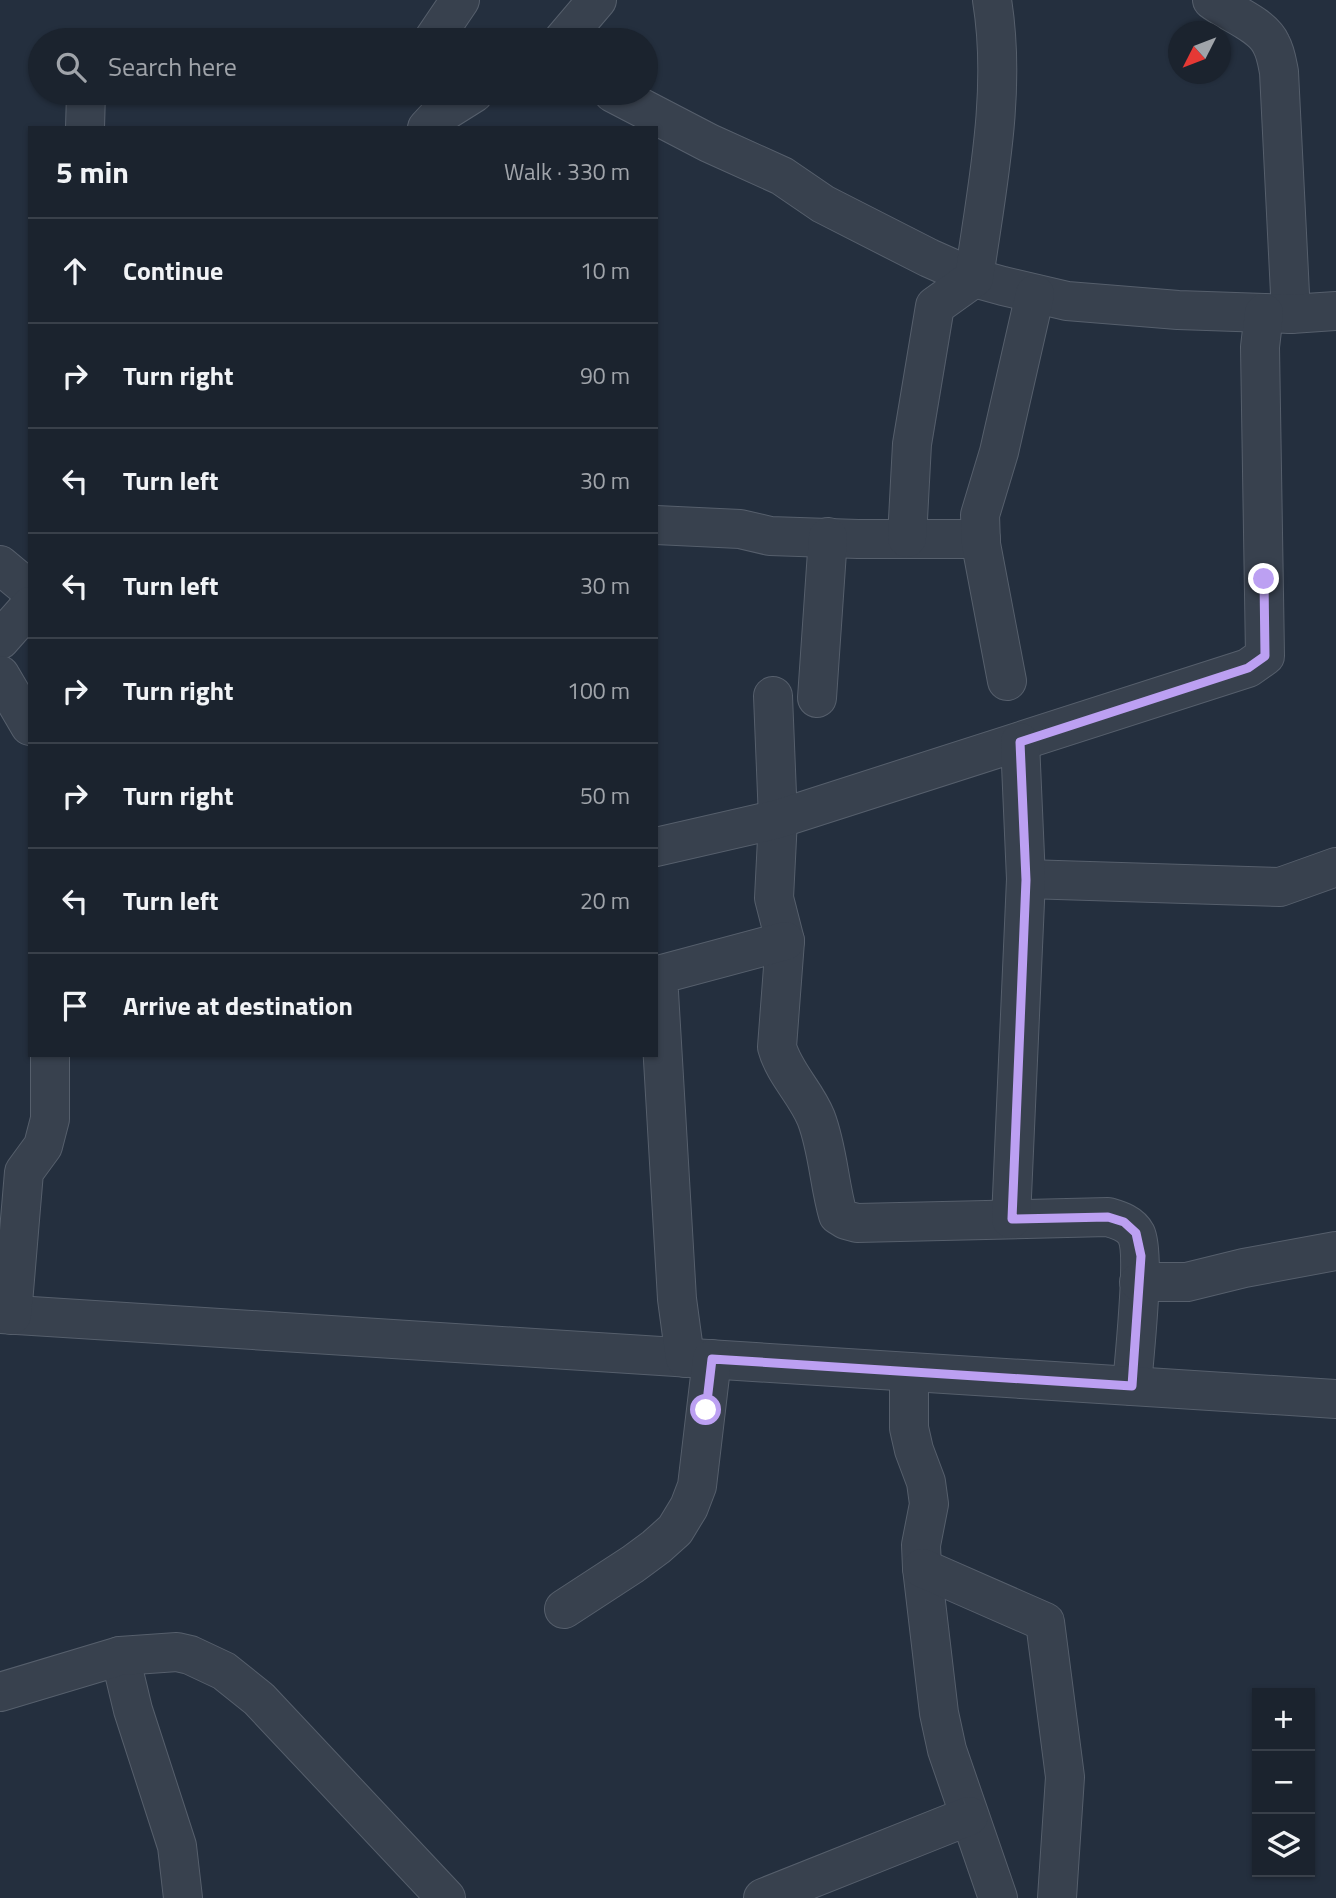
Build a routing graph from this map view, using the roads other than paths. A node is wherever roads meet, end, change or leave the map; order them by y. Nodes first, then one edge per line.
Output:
1 (460, 0) edge
2 (597, 0) edge
3 (992, 0) edge
4 (1212, 0) edge
5 (441, 28) edge
6 (573, 28) edge
7 (86, 105) edge
8 (636, 105) edge
9 (85, 126) edge
10 (974, 278) junction
11 (1035, 294) junction
12 (1336, 311) edge
13 (1278, 313) junction
14 (658, 525) edge
15 (828, 537) junction
16 (907, 538) junction
17 (981, 539) junction
18 (0, 565) edge
19 (28, 588) edge
20 (28, 608) edge
21 (0, 640) edge
22 (0, 675) edge
23 (1007, 681) dead end
24 (773, 696) dead end
25 (817, 698) dead end
26 (28, 723) edge
27 (1020, 742) junction
28 (778, 819) junction
29 (658, 847) edge
30 (1336, 867) edge
31 (1026, 880) junction
32 (785, 940) junction
33 (50, 1057) edge
34 (1012, 1219) junction
35 (1336, 1251) edge
36 (1139, 1282) junction
37 (6, 1314) edge
38 (698, 1359) junction
39 (909, 1372) junction
40 (1132, 1386) junction
41 (1336, 1399) edge
42 (922, 1568) junction
43 (564, 1609) dead end
44 (120, 1656) junction
45 (0, 1692) edge
46 (969, 1816) junction
47 (183, 1898) edge
48 (446, 1898) edge
49 (763, 1898) edge
50 (998, 1898) edge
51 (1057, 1898) edge

1 - 5 street
2 - 6 street
3 - 10 street
4 - 13 street
7 - 9 street
8 - 10 street
10 - 11 street
10 - 16 street
11 - 13 street
11 - 17 street
12 - 13 street
13 - 27 street
14 - 15 street
15 - 16 street
15 - 25 street
16 - 17 street
17 - 23 street
18 - 19 street
20 - 21 street
22 - 26 street
24 - 28 street
27 - 28 street
27 - 31 street
28 - 29 street
28 - 32 street
30 - 31 street
31 - 34 street
32 - 34 street
32 - 38 street
33 - 37 street
34 - 36 street
35 - 36 street
36 - 40 street
37 - 38 street
38 - 39 street
38 - 43 street
39 - 40 street
39 - 42 street
40 - 41 street
42 - 46 street
42 - 51 street
44 - 45 street
44 - 47 street
44 - 48 street
46 - 49 street
46 - 50 street

